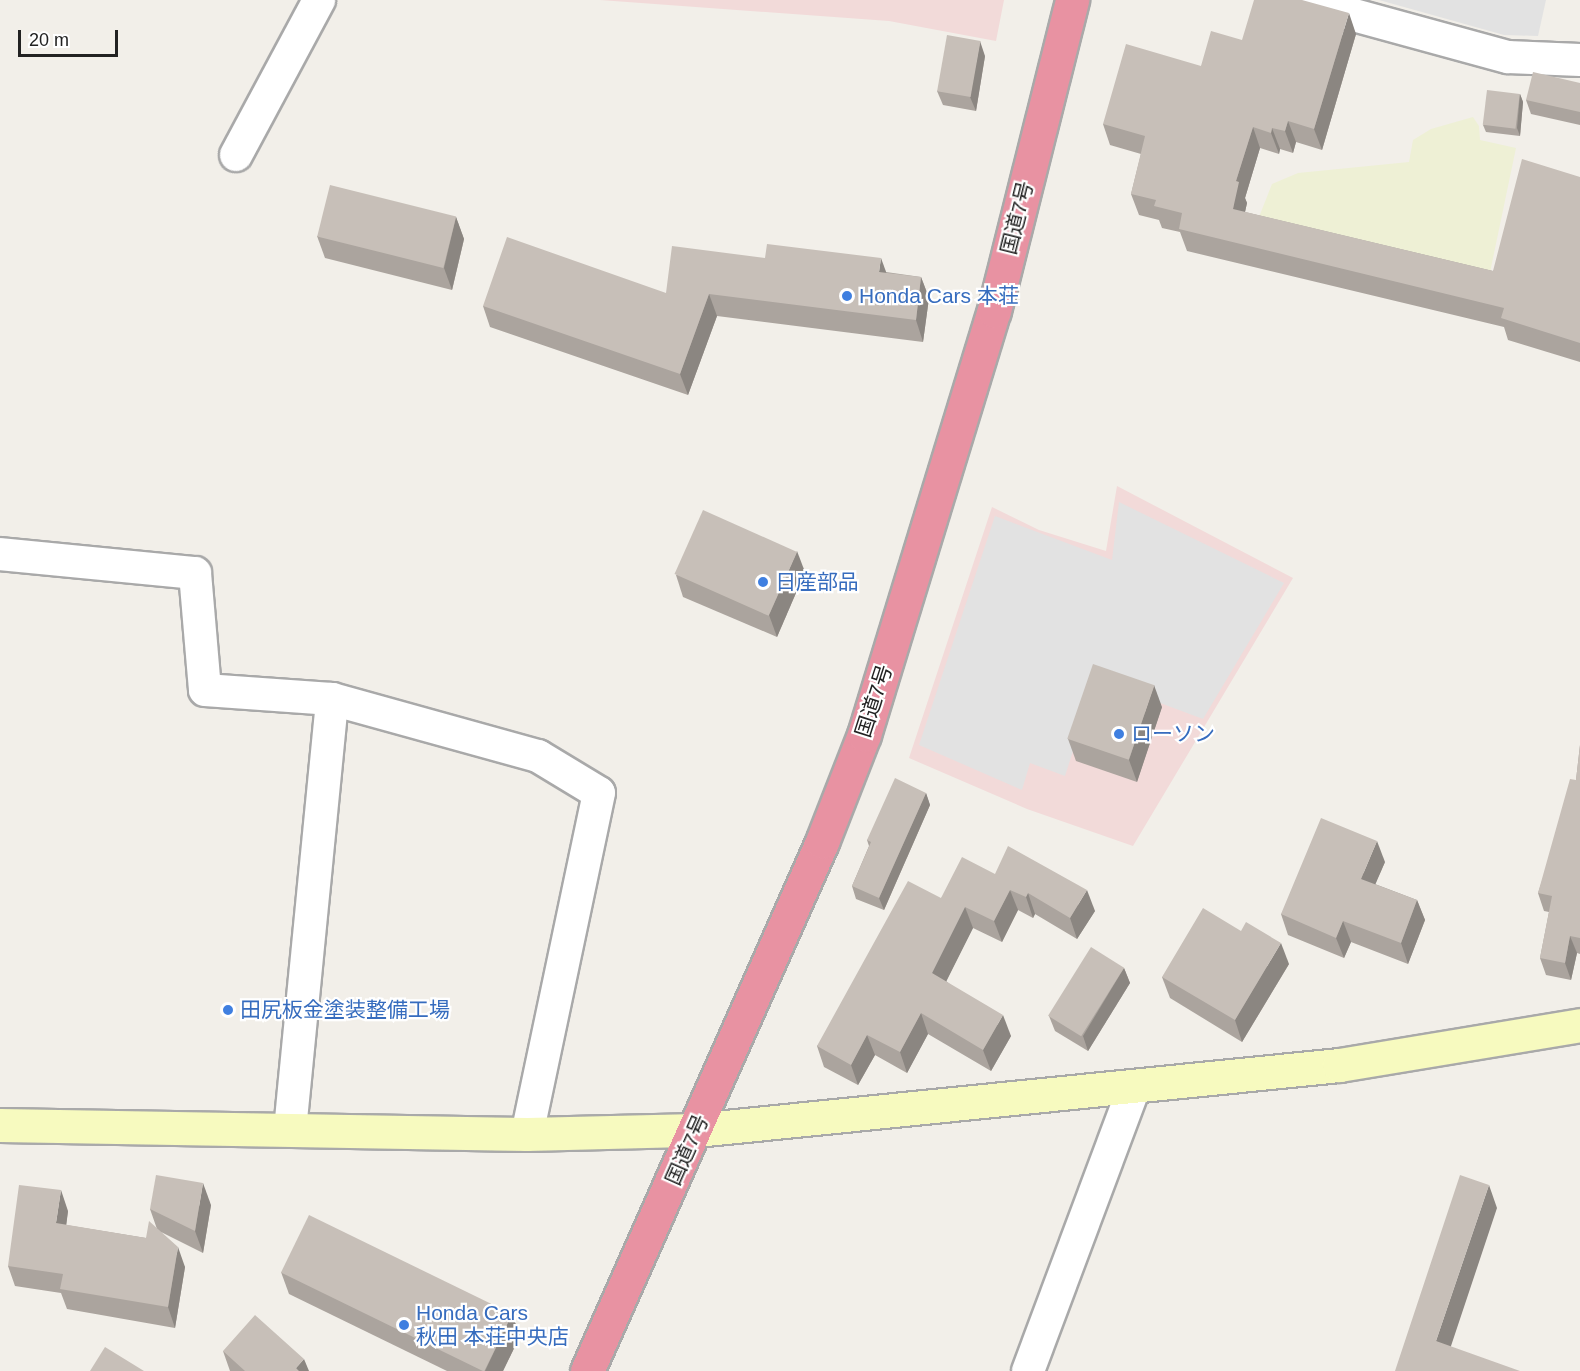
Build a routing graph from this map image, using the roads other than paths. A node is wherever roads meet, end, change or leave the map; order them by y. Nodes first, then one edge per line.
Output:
1 (319, 0) edge
2 (1072, 0) edge
3 (1299, 0) edge
4 (1580, 60) edge
5 (236, 154) dead end
6 (0, 554) edge
7 (332, 699) junction
8 (1580, 1025) edge
9 (1134, 1088) junction
10 (0, 1125) edge
11 (290, 1130) junction
12 (696, 1130) junction
13 (527, 1134) junction
14 (587, 1371) edge
15 (1028, 1371) edge

1 - 5 street
2 - 12 highway, 国道7号
3 - 4 street
6 - 7 street
7 - 11 street
7 - 13 street
8 - 9 street
9 - 12 street
9 - 15 street
10 - 11 street
11 - 13 street
12 - 13 street
12 - 14 highway, 国道7号

